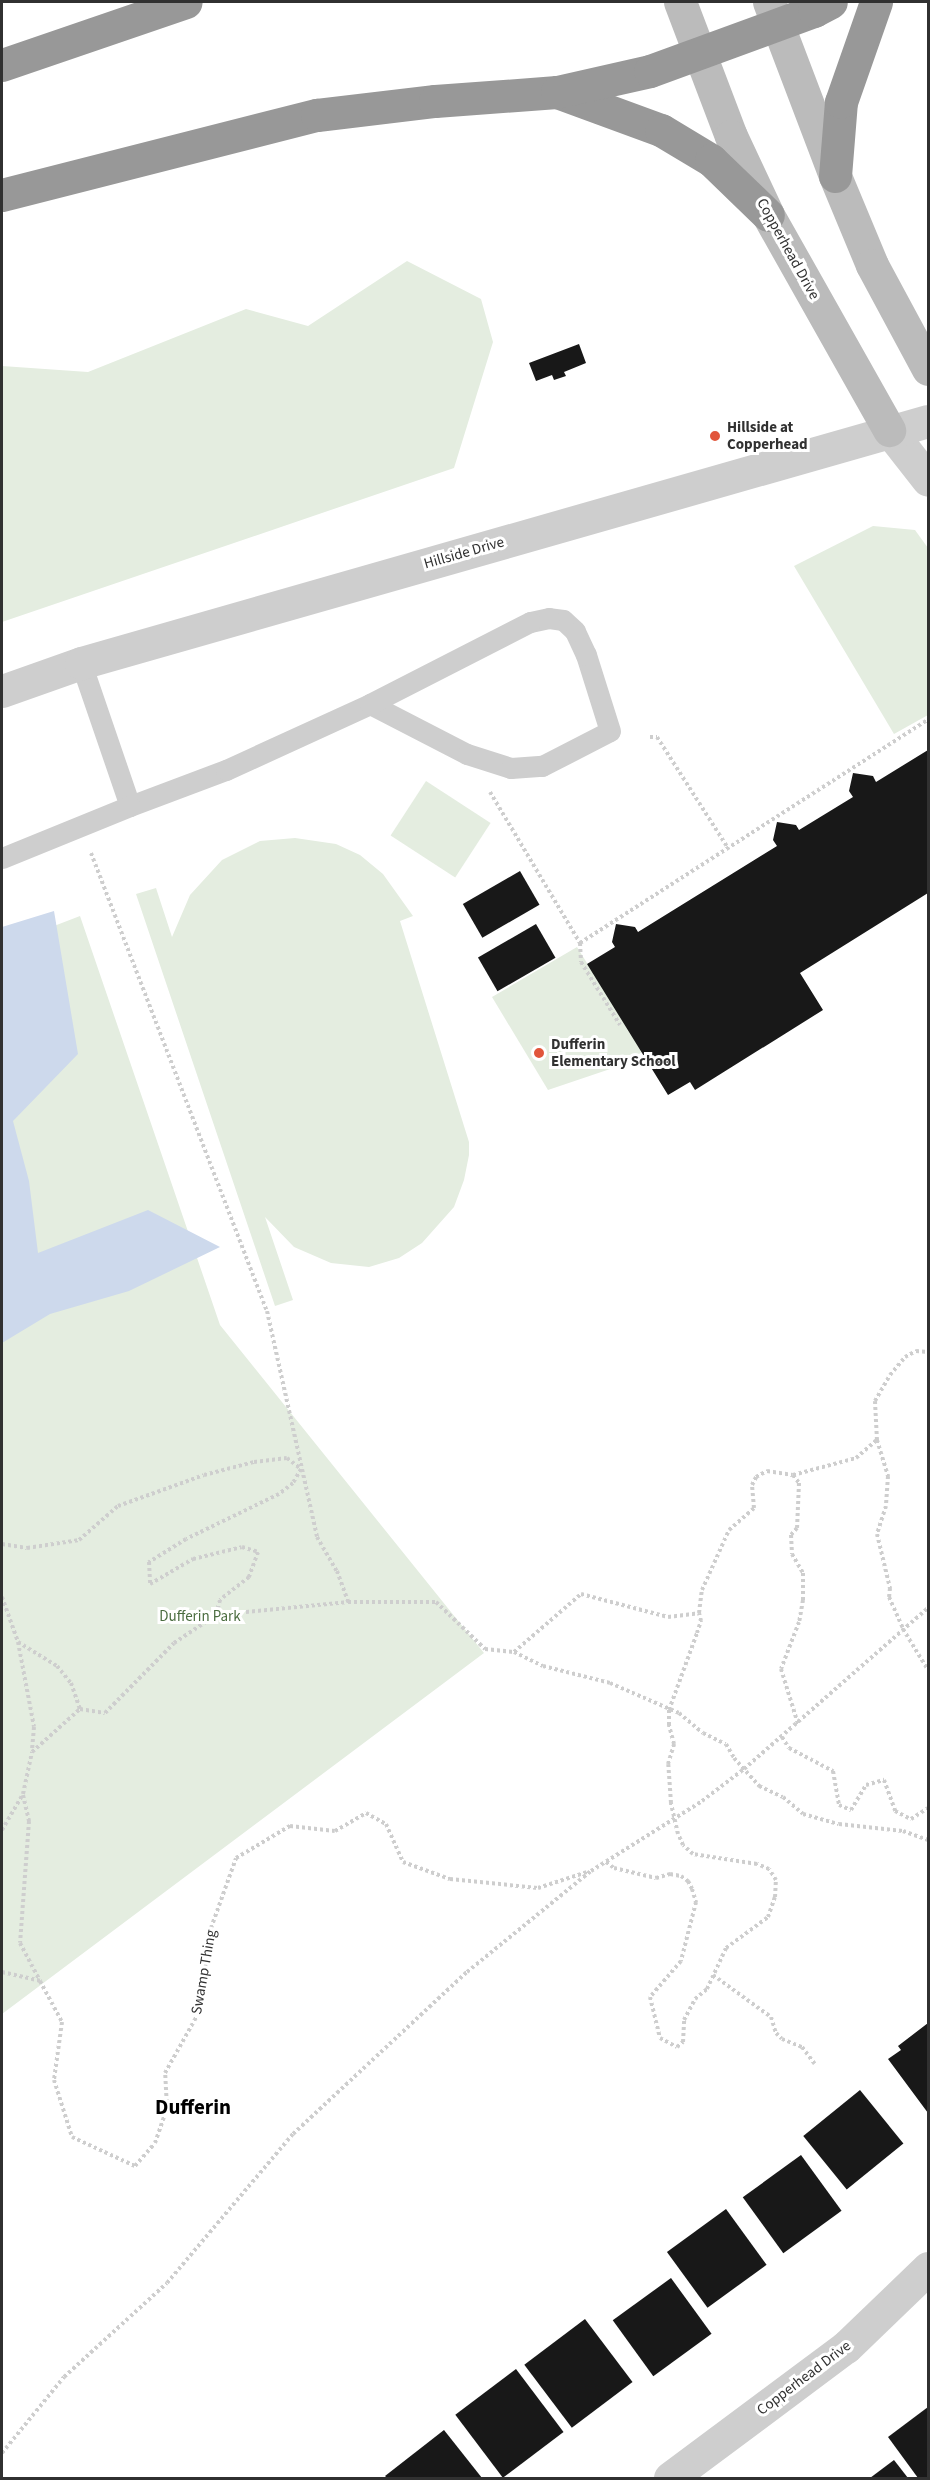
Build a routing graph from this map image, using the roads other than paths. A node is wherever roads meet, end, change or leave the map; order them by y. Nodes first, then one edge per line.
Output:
1 (186, 2) edge
2 (680, 2) edge
3 (831, 2) edge
4 (876, 2) edge
5 (773, 13) edge
6 (699, 56) junction
7 (2, 65) edge
8 (556, 92) junction
9 (835, 177) junction
10 (2, 195) edge
11 (768, 215) junction
12 (928, 369) edge
13 (928, 421) edge
14 (889, 430) junction
15 (928, 480) edge
16 (81, 663) junction
17 (2, 691) edge
18 (370, 704) junction
19 (130, 806) junction
20 (2, 858) edge
21 (928, 2268) edge
22 (670, 2478) edge

1 - 7 highway
2 - 6 main road, Copperhead Drive
3 - 5 highway
4 - 9 highway
5 - 6 highway
5 - 9 main road
6 - 8 highway
6 - 11 main road, Copperhead Drive
8 - 10 highway
8 - 11 highway
9 - 12 main road
11 - 14 main road, Copperhead Drive
13 - 14 street, Hillside Drive
14 - 15 street, Copperhead Drive
14 - 16 street, Hillside Drive
16 - 17 street, Hillside Drive
16 - 19 lane
18 - 18 lane
18 - 19 lane
19 - 20 lane
21 - 22 street, Copperhead Drive

